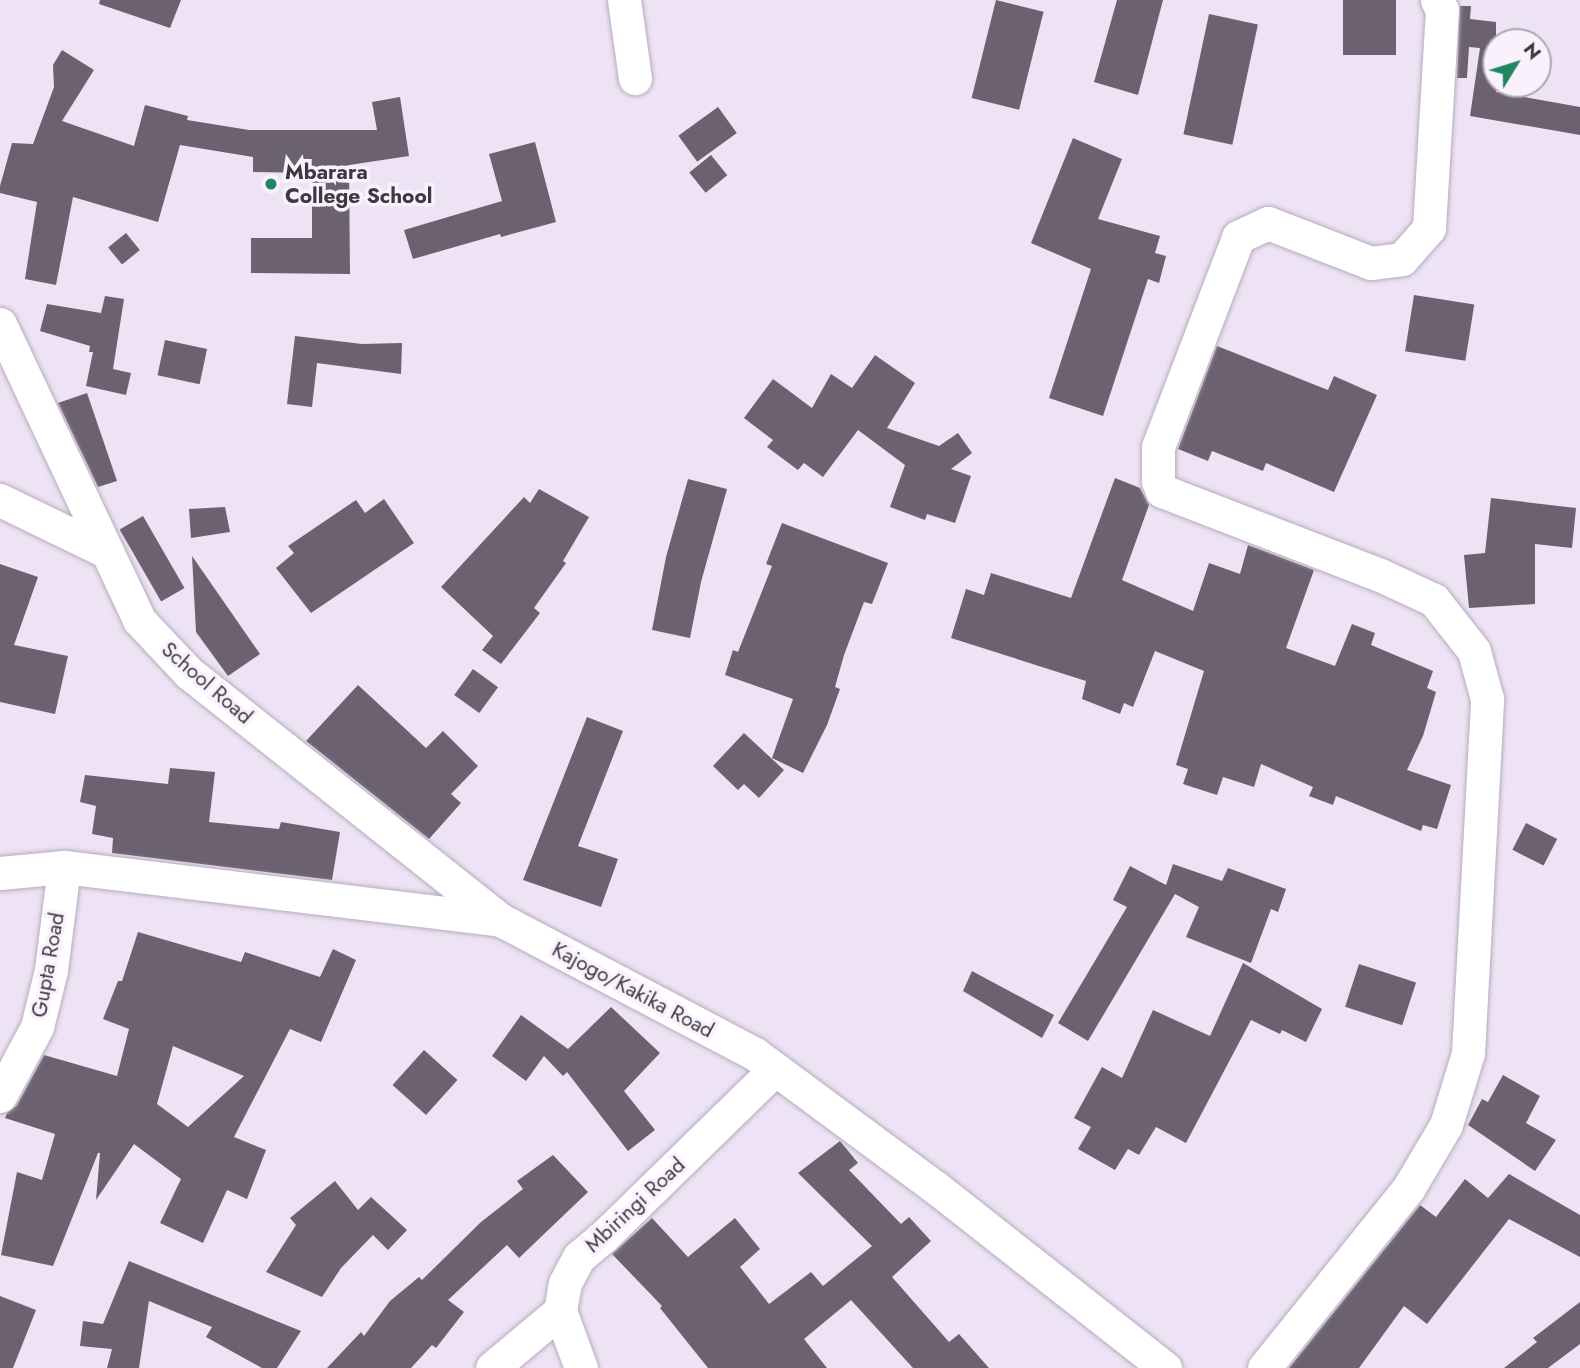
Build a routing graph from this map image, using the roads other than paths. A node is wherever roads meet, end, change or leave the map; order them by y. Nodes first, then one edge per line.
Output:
1 (624, 0) edge
2 (1437, 0) edge
3 (635, 78) dead end
4 (0, 324) edge
5 (0, 500) edge
6 (107, 552) junction
7 (64, 867) junction
8 (0, 873) edge
9 (501, 920) junction
10 (775, 1069) junction
11 (0, 1096) edge
12 (560, 1311) junction
13 (492, 1368) edge
14 (581, 1368) edge
15 (1165, 1368) edge
16 (1264, 1368) edge

1 - 3 street
2 - 16 street
4 - 6 street, School Road
5 - 6 street
6 - 9 street, School Road
7 - 8 street, Kajogo/Kakika Road
7 - 9 street, Kajogo/Kakika Road
7 - 11 street, Gupta Road
9 - 10 street, Kajogo/Kakika Road
10 - 12 street, Mbiringi Road
10 - 15 street, Kajogo/Kakika Road
12 - 13 street
12 - 14 street

